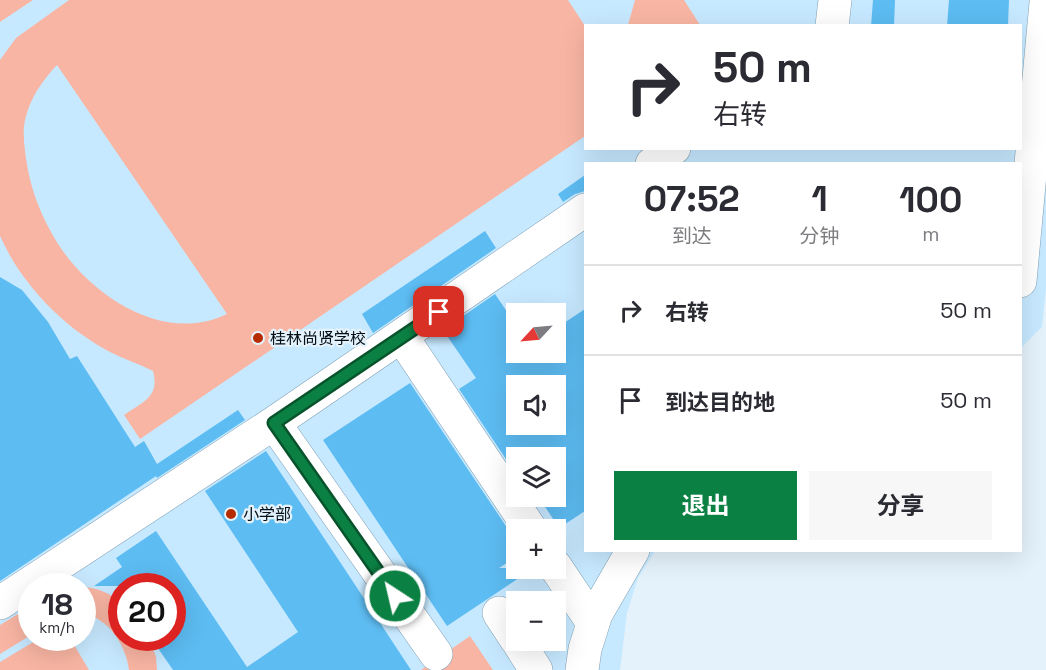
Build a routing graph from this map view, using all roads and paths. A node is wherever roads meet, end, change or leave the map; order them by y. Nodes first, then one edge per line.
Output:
1 (836, 0) edge
2 (1046, 3) edge
3 (832, 24) edge
4 (671, 150) edge
5 (655, 162) edge
6 (584, 211) edge
7 (1022, 260) edge
8 (402, 337) junction
9 (274, 423) junction
10 (524, 519) edge
11 (632, 552) edge
12 (564, 579) edge
13 (0, 603) edge
14 (593, 623) junction
15 (523, 651) edge
16 (436, 654) dead end
17 (536, 670) edge
18 (582, 670) edge

1 - 3 lane
2 - 7 lane
4 - 5 lane
6 - 8 lane
8 - 9 lane
8 - 10 lane
9 - 13 lane
9 - 16 lane
11 - 14 lane
12 - 14 lane
14 - 18 lane
15 - 17 lane

